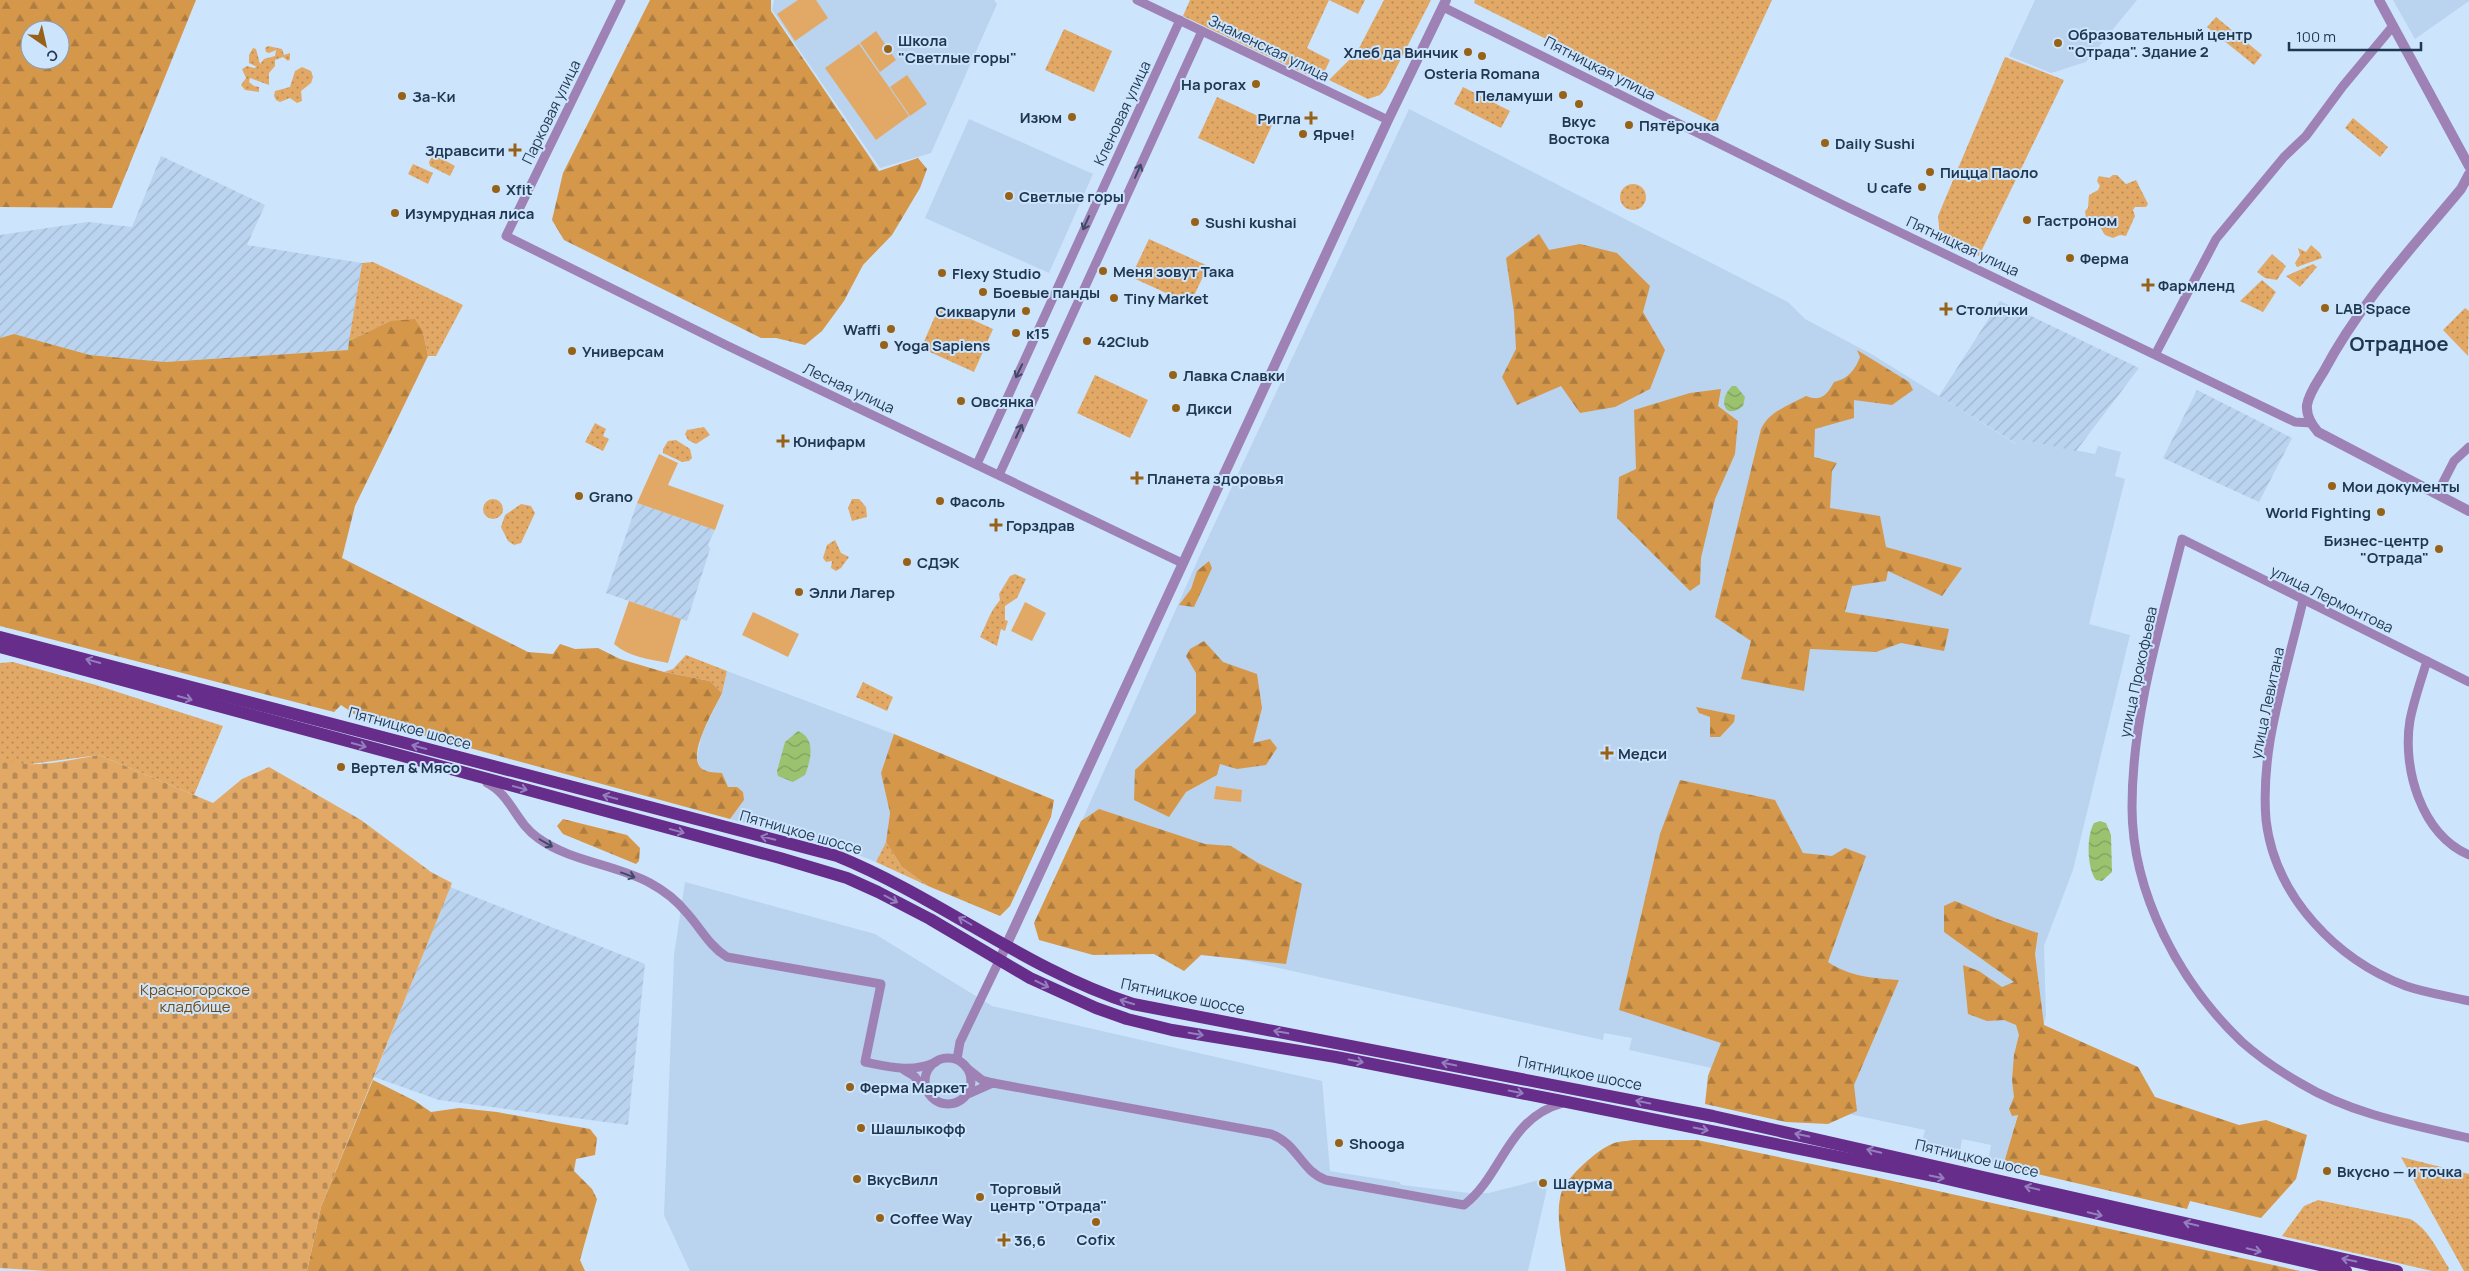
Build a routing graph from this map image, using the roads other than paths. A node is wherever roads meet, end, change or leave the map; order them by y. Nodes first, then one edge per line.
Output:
1 (621, 0) edge
2 (1138, 0) edge
3 (2379, 0) edge
4 (1445, 3) edge
5 (1180, 20) junction
6 (2393, 26) junction
7 (1202, 31) junction
8 (1388, 120) junction
9 (2469, 166) edge
10 (2469, 174) edge
11 (506, 236) joint
12 (2156, 353) junction
13 (2311, 423) junction
14 (2469, 447) edge
15 (977, 464) junction
16 (999, 475) junction
17 (2437, 494) junction
18 (2469, 511) edge
19 (2182, 539) joint
20 (1182, 563) junction
21 (2303, 601) junction
22 (0, 636) edge
23 (0, 648) edge
24 (2427, 660) junction
25 (2469, 682) edge
26 (456, 771) junction
27 (2469, 855) edge
28 (1006, 946) junction
29 (999, 961) junction
30 (2469, 1001) edge
31 (957, 1059) junction
32 (936, 1062) junction
33 (968, 1069) junction
34 (903, 1070) junction
35 (993, 1083) junction
36 (930, 1094) junction
37 (966, 1096) junction
38 (1567, 1102) junction
39 (2469, 1138) edge
40 (2346, 1271) edge
41 (2397, 1271) edge

1 - 11 street, Парковая улица
2 - 5 street, Знаменская улица
3 - 6 street
4 - 8 street
4 - 12 street, Пятницкая улица
5 - 7 street, Знаменская улица
5 -> 15 street, Кленовая улица
6 - 9 street
6 - 12 street
7 - 8 street, Знаменская улица
16 -> 7 street
8 - 20 street
10 - 13 street
11 - 15 street, Лесная улица
12 - 13 street, Пятницкая улица
13 - 17 street, Пятницкая улица
14 - 17 street
15 - 16 street, Лесная улица
16 - 20 street, Лесная улица
17 - 18 street, Пятницкая улица
19 - 21 street, улица Лермонтова
19 - 39 street, улица Прокофьева
20 - 28 street
21 - 24 street, улица Лермонтова
21 - 30 street, улица Левитана
28 -> 22 main road, Пятницкое шоссе
23 -> 26 main road, Пятницкое шоссе
24 - 25 street, улица Лермонтова
24 - 27 street
26 -> 29 main road, Пятницкое шоссе
26 -> 34 street
28 - 29 street
41 -> 28 main road, Пятницкое шоссе
29 - 31 street
29 -> 38 main road, Пятницкое шоссе
31 - 32 street
31 - 33 street
32 - 34 street
32 - 36 street
33 - 35 street
33 - 37 street
34 - 36 street
35 - 37 street
35 - 38 street
36 - 37 street
38 -> 40 main road, Пятницкое шоссе

